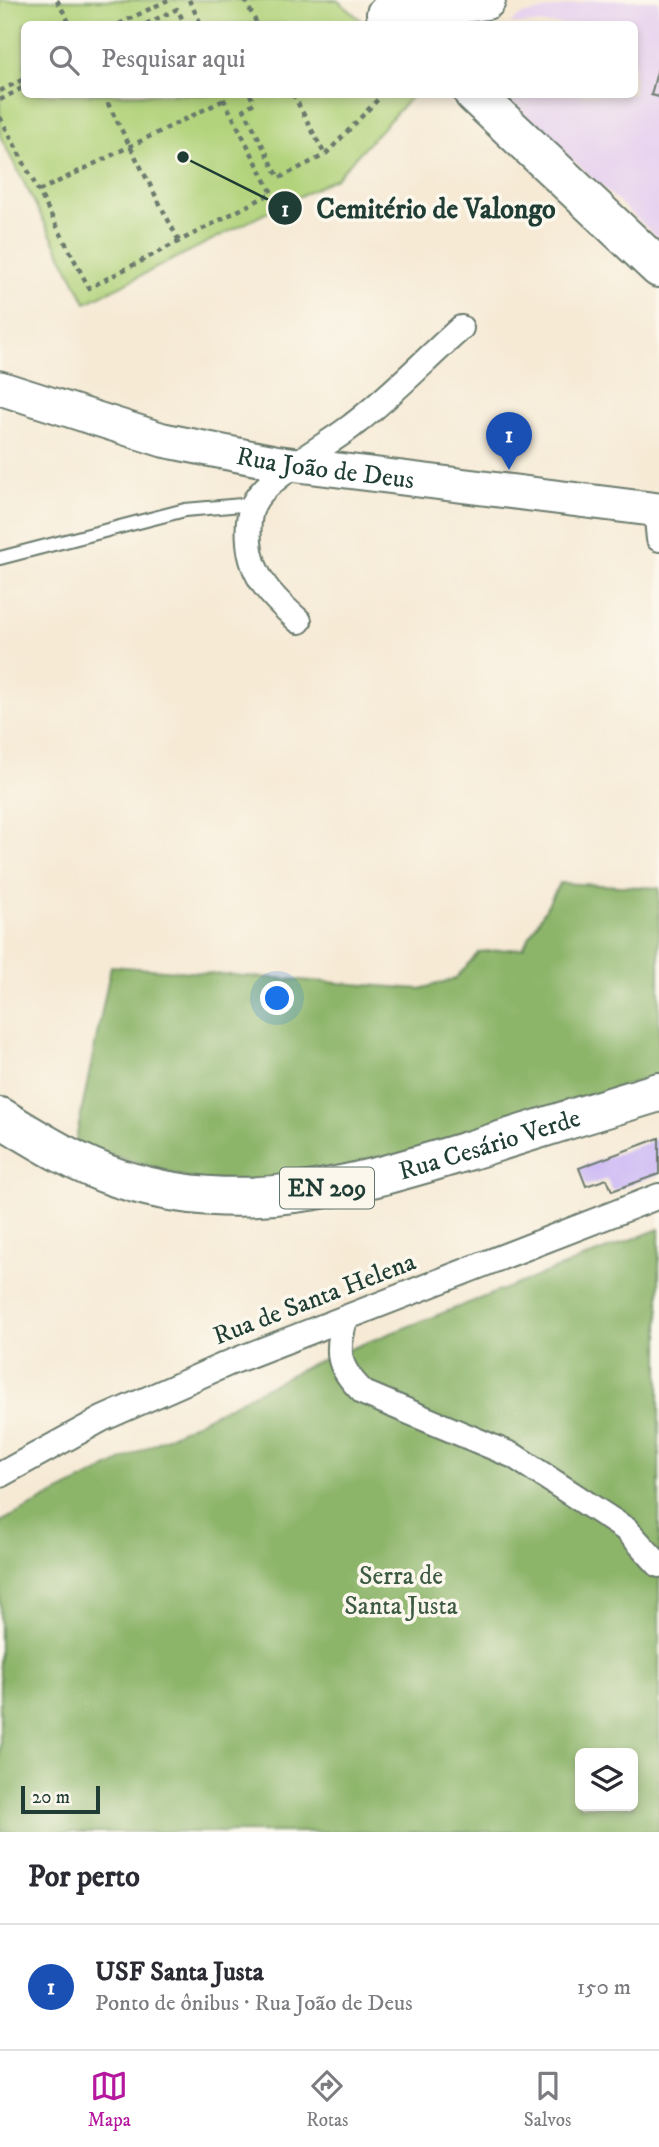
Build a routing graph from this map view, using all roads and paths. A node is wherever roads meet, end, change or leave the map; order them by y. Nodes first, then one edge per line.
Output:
1 (57, 0) edge
2 (167, 0) edge
3 (189, 0) edge
4 (245, 0) edge
5 (486, 0) edge
6 (385, 13) edge
7 (68, 21) edge
8 (125, 21) edge
9 (152, 21) edge
10 (183, 21) edge
11 (200, 21) edge
12 (256, 21) edge
13 (468, 21) edge
14 (21, 80) edge
15 (21, 89) edge
16 (0, 91) edge
17 (105, 98) edge
18 (220, 98) edge
19 (223, 98) edge
20 (252, 98) edge
21 (295, 98) edge
22 (379, 98) edge
23 (478, 98) edge
24 (0, 100) edge
25 (0, 117) edge
26 (130, 147) junction
27 (325, 155) junction
28 (39, 191) junction
29 (179, 241) junction
30 (659, 268) edge
31 (461, 328) dead end
32 (0, 388) edge
33 (296, 465) junction
34 (253, 504) junction
35 (658, 519) edge
36 (0, 558) edge
37 (299, 621) dead end
38 (659, 1092) edge
39 (0, 1117) edge
40 (659, 1196) edge
41 (345, 1320) junction
42 (0, 1475) edge
43 (659, 1565) edge

1 - 7 path
2 - 8 path
3 - 11 path
4 - 12 path
5 - 6 main road
5 - 13 main road
9 - 10 path
14 - 16 path
15 - 24 path
17 - 26 path
18 - 26 path
19 - 29 path
20 - 27 path
21 - 27 path
22 - 27 path
23 - 30 main road
25 - 28 path
26 - 28 path
26 - 29 path
28 - 29 path
31 - 33 street
32 - 33 street, Rua João de Deus
33 - 34 street
33 - 35 street, Rua João de Deus
34 - 36 lane
34 - 37 street
38 - 39 main road, Rua Cesário Verde / EN 209
40 - 41 street, Rua de Santa Helena
41 - 42 street, Rua de Santa Helena
41 - 43 street

